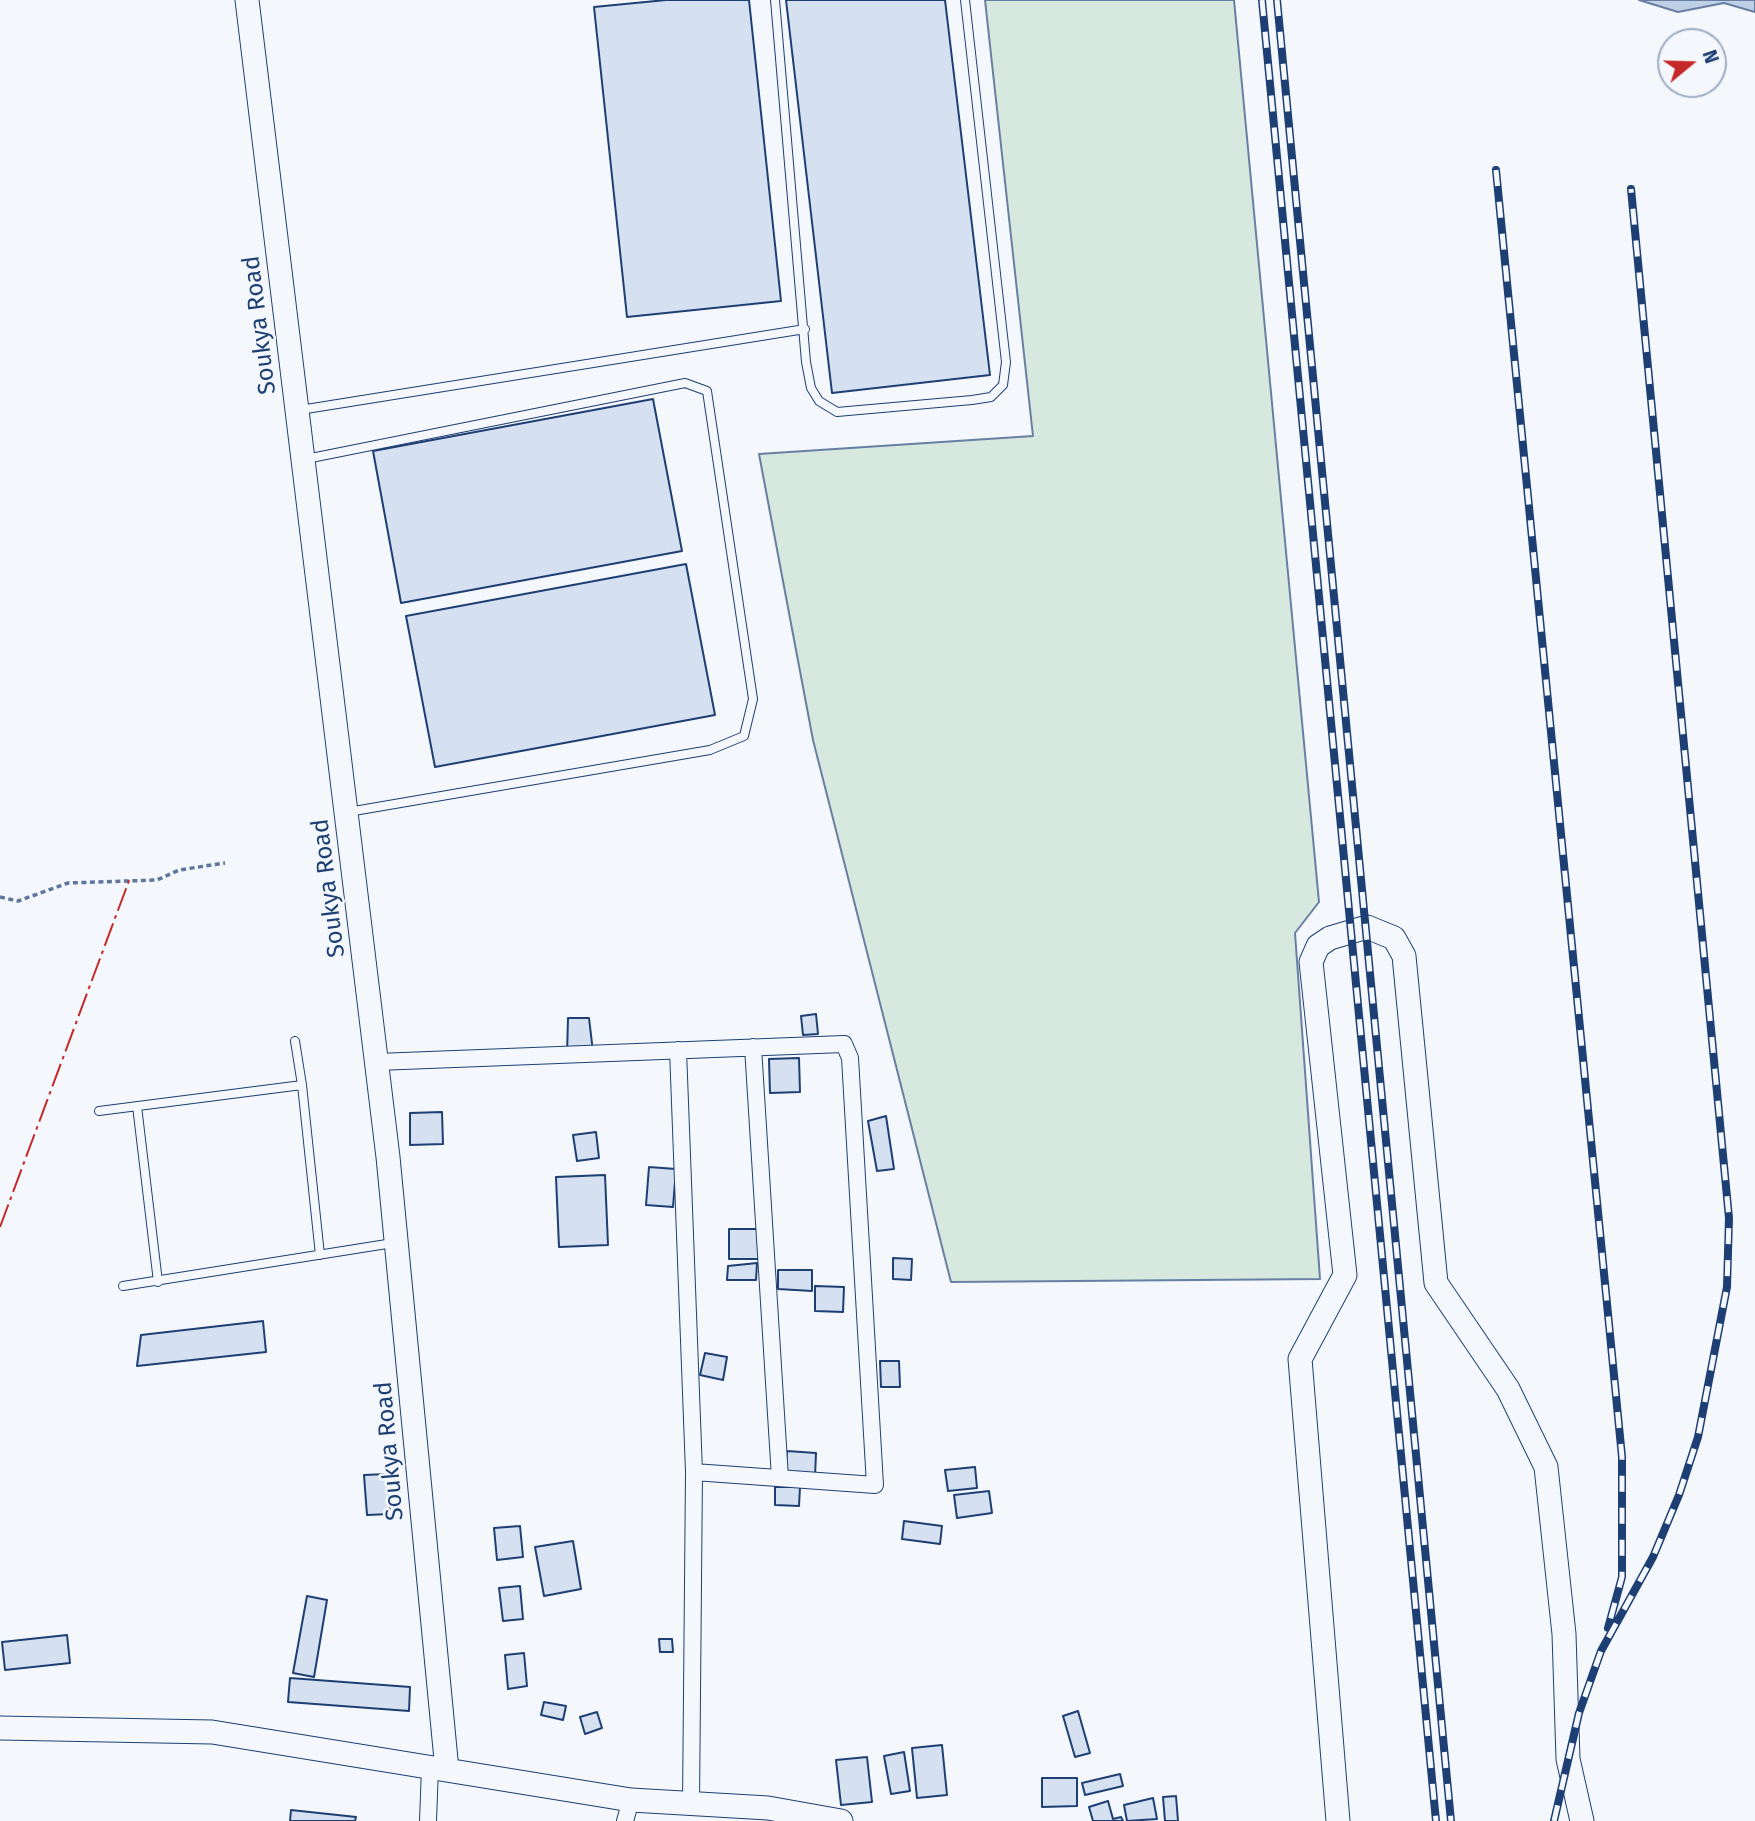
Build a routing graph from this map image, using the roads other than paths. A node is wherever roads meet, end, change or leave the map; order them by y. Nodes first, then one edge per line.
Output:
1 (247, 0) edge
2 (775, 0) edge
3 (965, 0) edge
4 (805, 329) junction
5 (297, 410) junction
6 (303, 459) junction
7 (346, 812) junction
8 (295, 1041) dead end
9 (753, 1047) junction
10 (678, 1050) junction
11 (377, 1062) junction
12 (302, 1085) junction
13 (137, 1106) junction
14 (99, 1111) dead end
15 (396, 1243) junction
16 (320, 1255) junction
17 (158, 1282) junction
18 (123, 1286) dead end
19 (694, 1472) junction
20 (780, 1478) junction
21 (0, 1728) edge
22 (438, 1769) junction
23 (691, 1804) junction
24 (628, 1811) edge
25 (428, 1821) edge
26 (841, 1821) edge
27 (1338, 1821) edge
28 (1582, 1821) edge

1 - 5 main road, Soukya Road
2 - 4 lane
3 - 4 lane
4 - 5 lane
5 - 6 main road, Soukya Road
6 - 7 main road, Soukya Road
6 - 7 lane
7 - 11 main road, Soukya Road
8 - 12 lane
9 - 10 street
9 - 20 street
9 - 20 street
10 - 11 street
10 - 19 street
11 - 15 main road, Soukya Road
12 - 13 lane
12 - 16 lane
13 - 14 lane
13 - 17 lane
15 - 16 lane
15 - 22 main road, Soukya Road
16 - 17 lane
17 - 18 lane
19 - 20 street
19 - 23 street
21 - 22 main road
22 - 24 main road
22 - 25 street
23 - 24 main road
23 - 26 main road
27 - 28 main road

